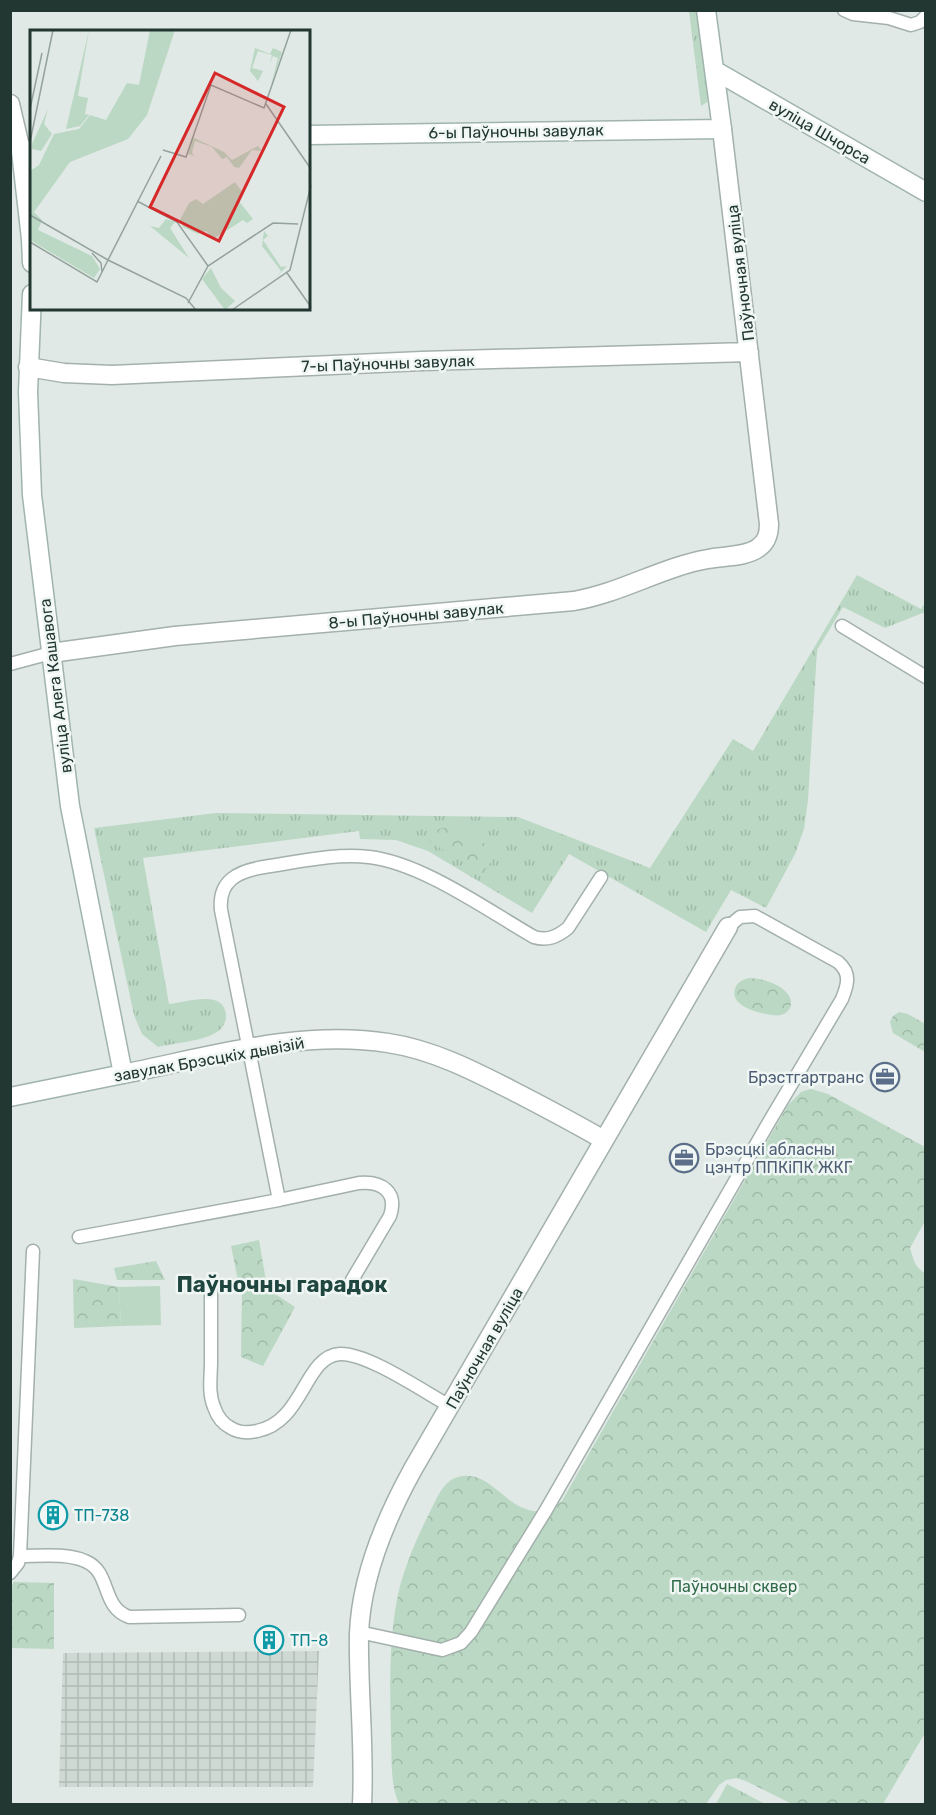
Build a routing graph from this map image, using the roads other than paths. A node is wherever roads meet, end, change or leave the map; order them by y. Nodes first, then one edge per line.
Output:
1 (706, 10) edge
2 (844, 10) edge
3 (926, 16) edge
4 (714, 70) junction
5 (10, 104) edge
6 (722, 129) junction
7 (310, 135) edge
8 (26, 150) edge
9 (926, 192) edge
10 (30, 221) edge
11 (31, 310) edge
12 (749, 351) junction
13 (28, 367) junction
14 (768, 537) joint
15 (842, 626) dead end
16 (51, 653) junction
17 (10, 664) edge
18 (926, 677) edge
19 (601, 877) dead end
20 (728, 927) joint
21 (250, 1049) junction
22 (123, 1074) junction
23 (10, 1097) edge
24 (604, 1140) junction
25 (279, 1200) junction
26 (80, 1237) dead end
27 (33, 1251) dead end
28 (352, 1280) dead end
29 (211, 1285) dead end
30 (450, 1407) junction
31 (20, 1556) junction
32 (10, 1573) edge
33 (239, 1615) dead end
34 (359, 1632) junction
35 (362, 1804) edge

1 - 4 street, Паўночная вуліца
2 - 3 lane
4 - 6 street, Паўночная вуліца
4 - 9 street, вуліца Шчорса
5 - 8 street
6 - 7 street, 6-ы Паўночны завулак
6 - 12 street, Паўночная вуліца
8 - 10 street
11 - 13 street, вуліца Алега Кашавога
12 - 13 street, 7-ы Паўночны завулак
12 - 14 street, Паўночная вуліца
13 - 16 street, вуліца Алега Кашавога
14 - 16 street, 8-ы Паўночны завулак
15 - 18 lane
16 - 17 lane
16 - 22 street, вуліца Алега Кашавога
19 - 21 lane
20 - 24 street, Паўночная вуліца
20 - 34 lane
21 - 22 street, завулак Брэсцкіх дывізій
21 - 24 street, завулак Брэсцкіх дывізій
21 - 25 lane
22 - 23 street, завулак Брэсцкіх дывізій
24 - 30 street, Паўночная вуліца
25 - 26 lane
25 - 28 lane
27 - 31 lane
29 - 30 lane
30 - 34 street, Паўночная вуліца
31 - 32 lane
31 - 33 lane
34 - 35 street, Паўночная вуліца

